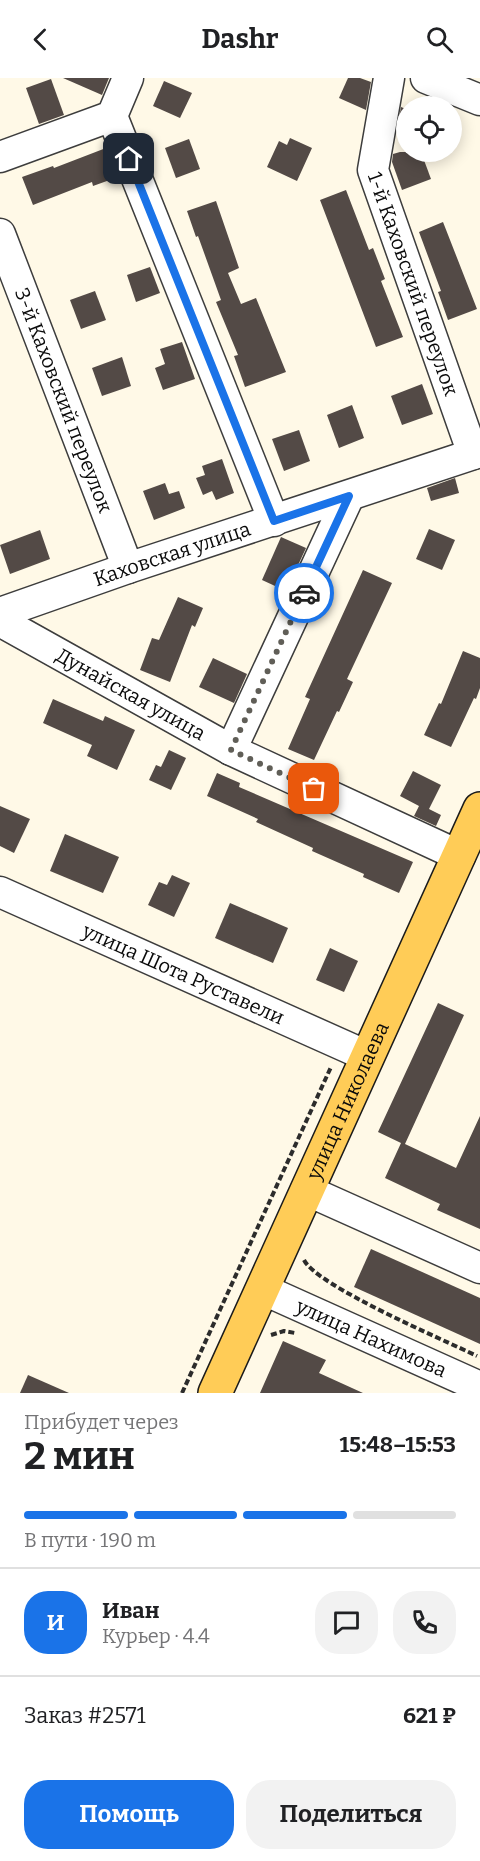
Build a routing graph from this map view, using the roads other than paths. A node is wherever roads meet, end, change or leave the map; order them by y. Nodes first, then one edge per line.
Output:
1 (128, 78) edge
2 (389, 78) edge
3 (426, 78) edge
4 (480, 100) edge
5 (112, 116) junction
6 (0, 158) edge
7 (0, 234) edge
8 (476, 453) edge
9 (349, 496) junction
10 (274, 521) junction
11 (128, 568) junction
12 (0, 613) edge
13 (0, 621) edge
14 (231, 750) junction
15 (480, 809) edge
16 (460, 856) junction
17 (0, 892) edge
18 (354, 1050) junction
19 (306, 1190) junction
20 (480, 1268) edge
21 (262, 1289) junction
22 (480, 1387) edge
23 (215, 1393) edge

1 - 5 street
2 - 8 street, 1-й Каховский переулок
3 - 4 street
5 - 6 street
5 - 10 street
7 - 11 street, 3-й Каховский переулок
8 - 9 street, Каховская улица
9 - 10 street, Каховская улица
9 - 14 street
10 - 11 street, Каховская улица
11 - 12 street, Каховская улица
13 - 14 street, Дунайская улица
14 - 16 street, Дунайская улица
15 - 16 main road, улица Николаева
16 - 18 main road, улица Николаева
17 - 18 street, улица Шота Руставели
18 - 19 main road, улица Николаева
19 - 20 street
19 - 21 main road, улица Николаева
21 - 22 street, улица Нахимова
21 - 23 main road, улица Николаева

